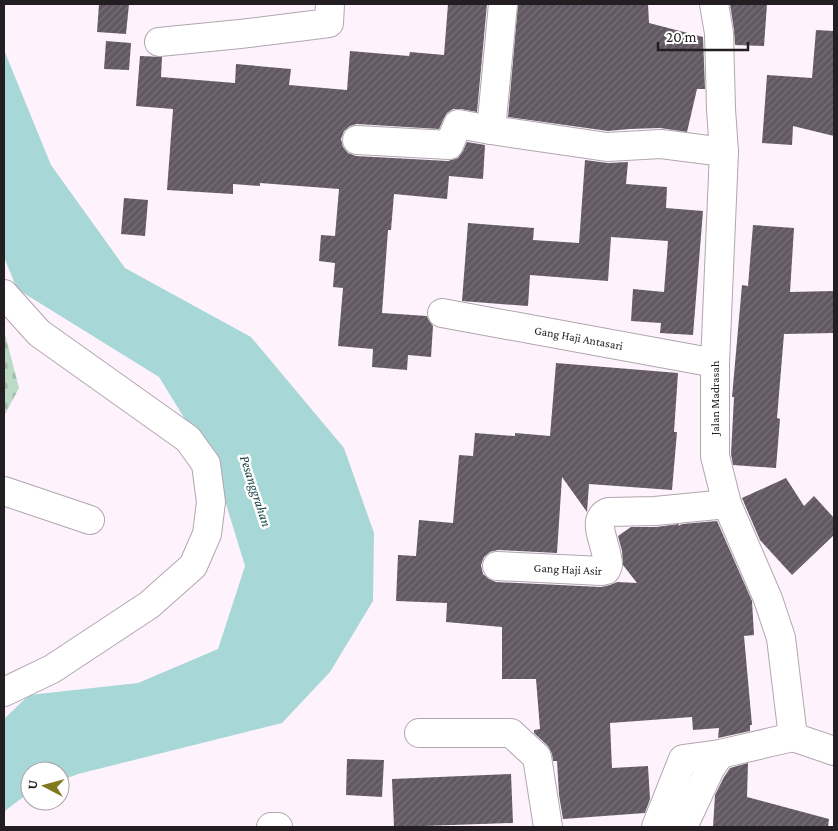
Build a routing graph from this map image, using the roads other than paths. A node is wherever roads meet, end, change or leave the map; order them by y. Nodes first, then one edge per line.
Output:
1 (330, 4) edge
2 (503, 4) edge
3 (714, 4) edge
4 (159, 42) dead end
5 (491, 130) junction
6 (357, 140) dead end
7 (724, 152) junction
8 (4, 294) edge
9 (442, 313) dead end
10 (715, 363) junction
11 (4, 491) edge
12 (727, 504) junction
13 (90, 520) dead end
14 (496, 566) dead end
15 (4, 692) edge
16 (419, 732) dead end
17 (793, 737) junction
18 (834, 751) edge
19 (715, 761) junction
20 (271, 827) edge
21 (278, 827) edge
22 (548, 827) edge
23 (656, 827) edge
24 (683, 827) edge

1 - 4 street
2 - 5 street
3 - 7 street, Jalan Madrasah
5 - 6 street
5 - 7 street
7 - 10 street, Jalan Madrasah
8 - 15 street
9 - 10 street, Gang Haji Antasari
10 - 12 street, Jalan Madrasah
11 - 13 street
12 - 14 street, Gang Haji Asir
12 - 17 street, Jalan Madrasah
16 - 22 street
17 - 18 street
17 - 19 street
19 - 23 street
19 - 24 street
20 - 21 street

